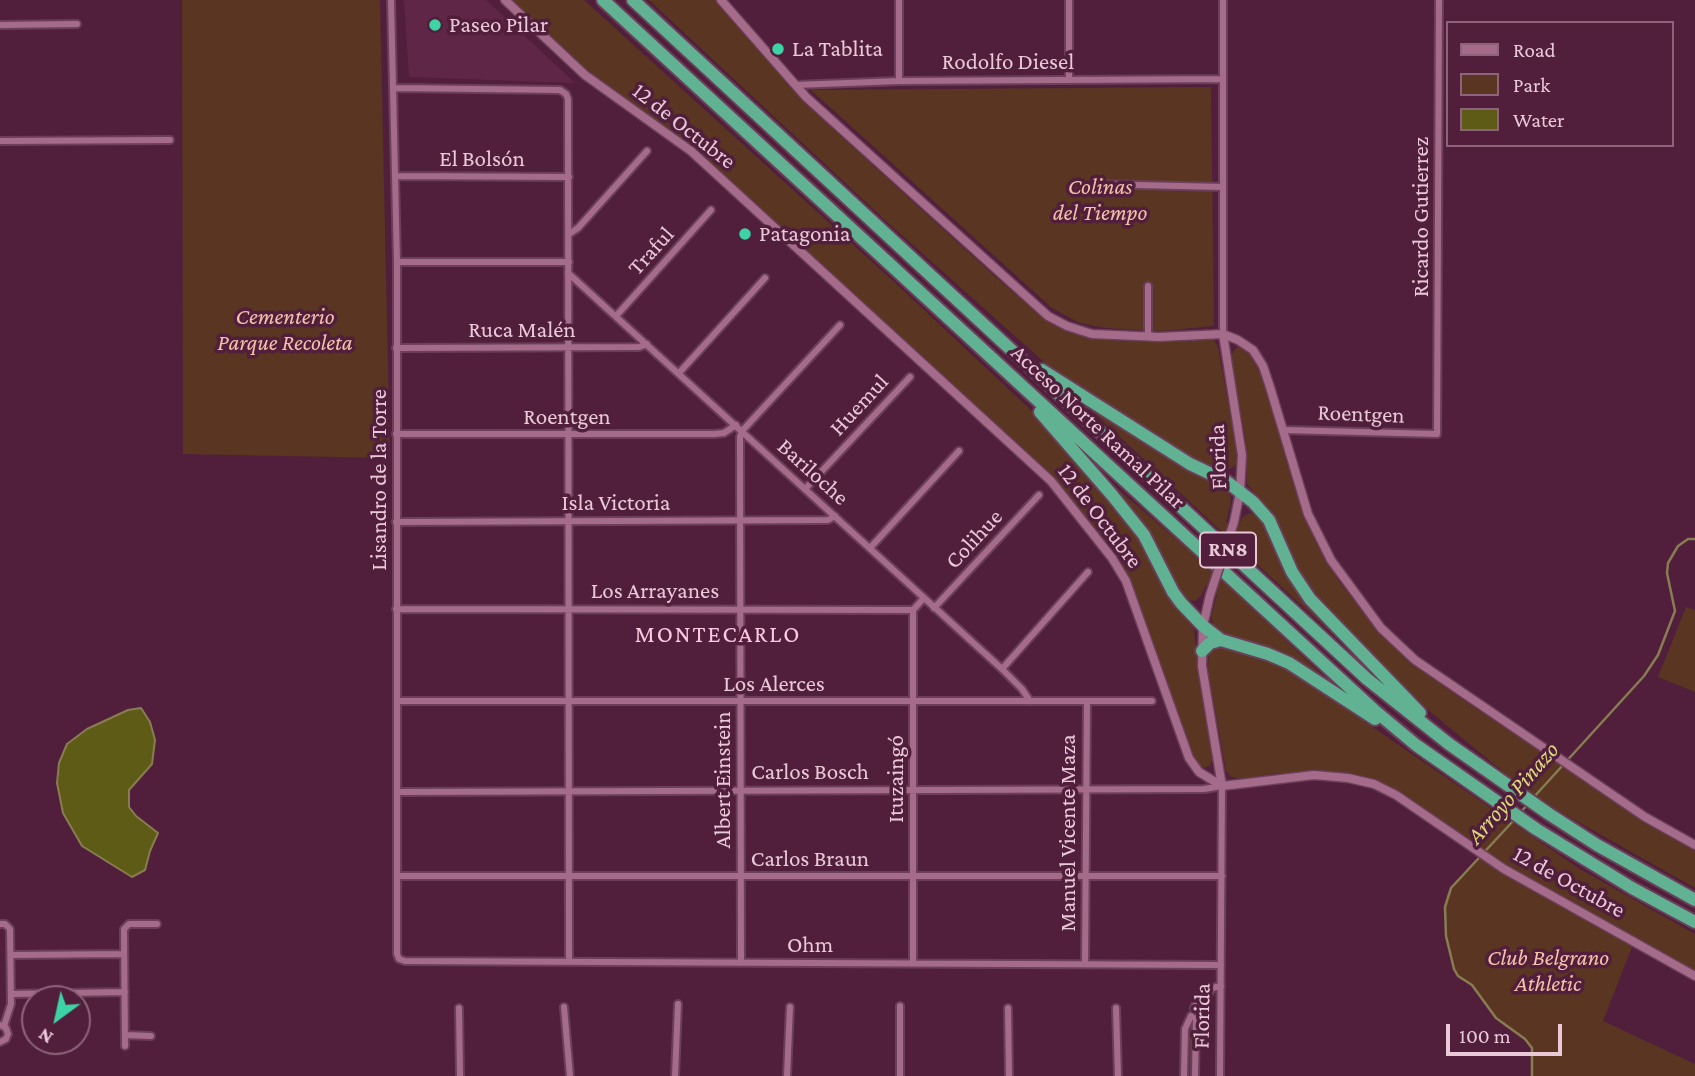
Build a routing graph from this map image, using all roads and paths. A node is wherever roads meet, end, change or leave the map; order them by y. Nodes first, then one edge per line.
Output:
1 (391, 0) edge
2 (505, 0) edge
3 (601, 0) edge
4 (633, 0) edge
5 (899, 0) edge
6 (1069, 0) edge
7 (1223, 0) edge
8 (1439, 0) edge
9 (724, 1) edge
10 (77, 24) dead end
11 (0, 25) edge
12 (1069, 79) junction
13 (1223, 79) junction
14 (899, 81) junction
15 (794, 85) junction
16 (394, 88) junction
17 (170, 140) dead end
18 (0, 141) edge
19 (648, 151) dead end
20 (396, 176) junction
21 (569, 177) junction
22 (1094, 184) dead end
23 (1223, 187) junction
24 (711, 210) dead end
25 (569, 234) junction
26 (397, 262) junction
27 (569, 262) junction
28 (568, 273) junction
29 (765, 278) dead end
30 (1148, 286) dead end
31 (617, 315) junction
32 (841, 325) dead end
33 (1223, 334) junction
34 (1148, 337) junction
35 (647, 344) junction
36 (396, 348) junction
37 (568, 348) junction
38 (1013, 351) junction
39 (1000, 366) junction
40 (679, 373) junction
41 (910, 377) dead end
42 (739, 428) junction
43 (1284, 430) junction
44 (396, 434) junction
45 (1437, 434) joint
46 (569, 435) junction
47 (959, 452) dead end
48 (806, 488) junction
49 (1240, 492) junction
50 (1039, 495) dead end
51 (835, 516) junction
52 (568, 520) junction
53 (742, 520) junction
54 (396, 522) junction
55 (870, 548) junction
56 (1088, 572) dead end
57 (924, 598) junction
58 (569, 608) junction
59 (741, 608) junction
60 (934, 608) junction
61 (396, 609) junction
62 (913, 610) junction
63 (1203, 626) junction
64 (1221, 640) junction
65 (1202, 651) junction
66 (1002, 669) junction
67 (397, 701) junction
68 (914, 701) junction
69 (1030, 701) junction
70 (1152, 701) dead end
71 (569, 702) junction
72 (741, 702) junction
73 (1087, 702) junction
74 (1416, 744) junction
75 (1449, 744) junction
76 (1222, 786) junction
77 (1086, 789) junction
78 (569, 790) junction
79 (741, 790) junction
80 (914, 790) junction
81 (397, 792) junction
82 (1695, 845) edge
83 (397, 876) junction
84 (569, 876) junction
85 (741, 876) junction
86 (1085, 876) junction
87 (1222, 876) junction
88 (913, 877) junction
89 (1695, 900) edge
90 (1695, 922) edge
91 (0, 924) edge
92 (157, 924) dead end
93 (124, 954) junction
94 (10, 955) junction
95 (400, 959) joint
96 (569, 962) junction
97 (741, 962) junction
98 (913, 963) junction
99 (1085, 964) junction
100 (1221, 965) junction
101 (1695, 976) edge
102 (1221, 986) junction
103 (125, 992) junction
104 (11, 994) junction
105 (678, 1004) dead end
106 (900, 1006) dead end
107 (564, 1007) dead end
108 (790, 1007) dead end
109 (1116, 1007) dead end
110 (459, 1008) dead end
111 (1008, 1008) dead end
112 (1196, 1009) dead end
113 (2, 1026) edge
114 (1185, 1028) junction
115 (1195, 1029) junction
116 (125, 1035) junction
117 (151, 1035) dead end
118 (0, 1042) edge
119 (125, 1046) dead end
120 (460, 1076) edge
121 (570, 1076) edge
122 (675, 1076) edge
123 (787, 1076) edge
124 (900, 1076) edge
125 (1009, 1076) edge
126 (1118, 1076) edge
127 (1184, 1076) edge
128 (1195, 1076) edge
129 (1220, 1076) edge

1 - 16 street, Lisandro de la Torre
2 - 76 street, 12 de Octubre
3 - 39 highway, Acceso Norte Ramal Pilar / RN8
4 - 38 highway, Acceso Norte Ramal Pilar / RN8
5 - 14 street
6 - 12 street
7 - 13 street, Florida
8 - 45 street, Ricardo Gutierrez
9 - 15 street
10 - 11 street
12 - 13 street, Rodolfo Diesel
12 - 14 street, Rodolfo Diesel
13 - 23 street, Florida
14 - 15 street, Rodolfo Diesel
15 - 34 street
16 - 20 street, Lisandro de la Torre
16 - 21 street
17 - 18 street
19 - 25 street
20 - 21 street, El Bolsón
20 - 26 street, Lisandro de la Torre
21 - 25 street
22 - 23 street
23 - 33 street, Florida
24 - 31 street, Traful
25 - 27 street
26 - 27 street
26 - 36 street, Lisandro de la Torre
27 - 28 street
28 - 31 street, Bariloche
28 - 37 street
29 - 40 street
30 - 34 street
31 - 35 street, Bariloche
32 - 42 street
33 - 34 street
33 - 43 street
33 - 49 street, Florida
35 - 37 street, Ruca Malén
35 - 40 street, Bariloche
36 - 37 street, Ruca Malén
36 - 44 street, Lisandro de la Torre
37 - 46 street
38 - 49 highway
38 - 75 highway, Acceso Norte Ramal Pilar / RN8
39 - 63 highway
39 - 74 highway, Acceso Norte Ramal Pilar / RN8
40 - 42 street, Bariloche
41 - 48 street, Huemul
42 - 46 street, Roentgen
42 - 48 street, Bariloche
42 - 53 street, Albert Einstein
43 - 45 street, Roentgen
43 - 82 street
44 - 46 street, Roentgen
44 - 54 street, Lisandro de la Torre
46 - 52 street
47 - 55 street
48 - 51 street, Bariloche
49 - 63 street, Florida, bridge
49 - 75 highway
50 - 60 street, Colihue
51 - 53 street, Isla Victoria
51 - 55 street, Bariloche
52 - 53 street, Isla Victoria
52 - 54 street, Isla Victoria
52 - 58 street
53 - 59 street, Albert Einstein
54 - 61 street, Lisandro de la Torre
55 - 57 street, Bariloche
56 - 66 street
57 - 60 street, Bariloche
57 - 62 street
58 - 59 street, Los Arrayanes
58 - 61 street, Los Arrayanes
58 - 71 street
59 - 62 street, Los Arrayanes
59 - 72 street, Albert Einstein
60 - 66 street, Bariloche
61 - 67 street, Lisandro de la Torre
62 - 68 street, Ituzaingó
63 - 64 highway
63 - 65 street, Florida
64 - 65 highway
64 - 74 highway
65 - 76 street, Florida
66 - 69 street, Bariloche
67 - 71 street, Los Alerces
67 - 81 street, Lisandro de la Torre
68 - 69 street, Los Alerces
68 - 72 street, Los Alerces
68 - 80 street, Ituzaingó
69 - 73 street, Los Alerces
70 - 73 street, Los Alerces
71 - 72 street, Los Alerces
71 - 78 street
72 - 79 street, Albert Einstein
73 - 77 street, Manuel Vicente Maza
74 - 90 highway, Acceso Norte Ramal Pilar / RN8
75 - 89 highway, Acceso Norte Ramal Pilar / RN8
76 - 77 street, Carlos Bosch
76 - 87 street, Florida
76 - 101 street, 12 de Octubre
77 - 80 street, Carlos Bosch
77 - 86 street, Manuel Vicente Maza
78 - 79 street, Carlos Bosch
78 - 81 street, Carlos Bosch
78 - 84 street
79 - 80 street, Carlos Bosch
79 - 85 street, Albert Einstein
80 - 88 street, Ituzaingó
81 - 83 street, Lisandro de la Torre
83 - 84 street, Carlos Braun
83 - 95 street, Lisandro de la Torre
84 - 85 street, Carlos Braun
84 - 96 street
85 - 88 street, Carlos Braun
85 - 97 street, Albert Einstein
86 - 87 street, Carlos Braun
86 - 88 street, Carlos Braun
86 - 99 street, Manuel Vicente Maza
87 - 100 street, Florida
88 - 98 street, Ituzaingó
91 - 94 street
92 - 93 street
93 - 94 street
93 - 103 street
94 - 104 street
95 - 96 street, Ohm
96 - 97 street, Ohm
97 - 98 street, Ohm
98 - 99 street, Ohm
99 - 100 street, Ohm
100 - 102 street, Florida
102 - 112 street
102 - 129 street, Florida
103 - 104 street
103 - 116 street
104 - 113 street
105 - 122 street
106 - 124 street
107 - 121 street
108 - 123 street
109 - 126 street
110 - 120 street
111 - 125 street
113 - 118 street
114 - 115 street
114 - 115 street
114 - 127 street
115 - 128 street
116 - 117 street
116 - 119 street

